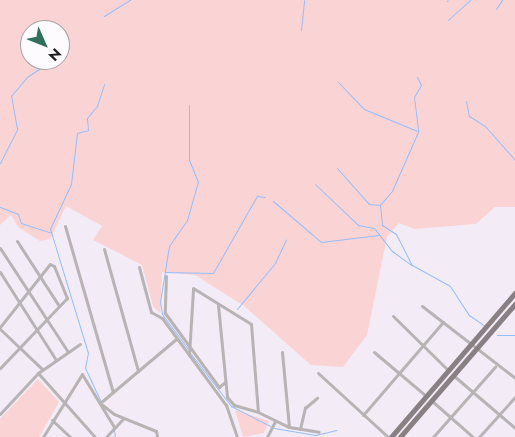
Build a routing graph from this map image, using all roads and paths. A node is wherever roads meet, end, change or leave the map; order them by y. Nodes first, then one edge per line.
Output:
1 (66, 226) dead end
2 (17, 241) dead end
3 (0, 248) edge
4 (104, 249) dead end
5 (139, 267) dead end
6 (0, 272) edge
7 (166, 276) dead end
8 (40, 278) junction
9 (29, 292) junction
10 (515, 293) edge
11 (21, 303) junction
12 (515, 304) edge
13 (218, 305) junction
14 (58, 306) junction
15 (422, 306) dead end
16 (393, 316) dead end
17 (47, 319) junction
18 (443, 322) junction
19 (0, 328) edge
20 (37, 329) junction
21 (482, 331) junction
22 (487, 336) junction
23 (176, 339) junction
24 (80, 344) dead end
25 (471, 344) junction
26 (422, 346) junction
27 (20, 347) junction
28 (191, 348) junction
29 (476, 349) junction
30 (68, 352) junction
31 (282, 352) dead end
32 (374, 352) dead end
33 (189, 355) junction
34 (56, 360) junction
35 (495, 367) junction
36 (0, 368) edge
37 (43, 370) junction
38 (448, 370) junction
39 (138, 371) junction
40 (38, 373) junction
41 (318, 373) dead end
42 (401, 373) junction
43 (453, 376) junction
44 (515, 378) edge
45 (225, 382) junction
46 (113, 392) junction
47 (473, 392) junction
48 (426, 396) junction
49 (515, 396) edge
50 (317, 398) dead end
51 (63, 401) junction
52 (431, 401) junction
53 (100, 403) junction
54 (258, 412) junction
55 (0, 414) edge
56 (499, 414) junction
57 (364, 415) junction
58 (451, 417) junction
59 (124, 418) junction
60 (52, 420) junction
61 (275, 421) junction
62 (114, 427) junction
63 (289, 427) junction
64 (515, 428) edge
65 (300, 429) junction
66 (319, 432) dead end
67 (43, 437) edge
68 (70, 437) edge
69 (95, 437) edge
70 (106, 437) edge
71 (157, 437) edge
72 (237, 437) edge
73 (267, 437) edge
74 (389, 437) edge
75 (400, 437) edge
76 (433, 437) edge
77 (474, 437) edge
78 (479, 437) edge

1 - 46 street
2 - 8 street
3 - 9 street
4 - 39 street
5 - 23 street
6 - 11 street
7 - 28 street
8 - 9 street
8 - 14 street
8 - 14 street
9 - 11 street
9 - 17 street
10 - 21 main road
11 - 19 street
11 - 20 street
12 - 22 main road
13 - 28 street
13 - 45 street
13 - 54 street
14 - 17 street
15 - 18 street
16 - 26 street
17 - 20 street
17 - 30 street
18 - 25 street
18 - 26 street
19 - 27 street
20 - 27 street
20 - 34 street
21 - 22 main road
21 - 25 main road
22 - 29 main road
23 - 33 street
23 - 39 street
24 - 30 street
25 - 29 street
25 - 38 main road
26 - 38 street
26 - 42 street
27 - 36 street
27 - 37 street
28 - 33 street
28 - 45 street
29 - 35 street
29 - 43 main road
30 - 34 street
31 - 63 street
32 - 42 street
33 - 72 street
34 - 37 street
35 - 44 street
35 - 47 street
37 - 40 street
38 - 48 main road
39 - 46 street
40 - 51 street
40 - 55 street
41 - 57 street
42 - 48 street
42 - 57 street
43 - 47 street
43 - 52 main road
45 - 54 street
46 - 53 street
47 - 56 street
47 - 58 street
48 - 74 main road
49 - 56 street
50 - 65 street
51 - 53 street
51 - 60 street
51 - 69 street
52 - 58 street
52 - 75 main road
53 - 59 street
53 - 62 street
54 - 61 street
56 - 64 street
56 - 78 street
57 - 74 street
58 - 76 street
58 - 77 street
59 - 62 street
59 - 71 street
60 - 67 street
60 - 68 street
61 - 63 street
61 - 73 street
62 - 70 street
63 - 65 street
65 - 66 street

